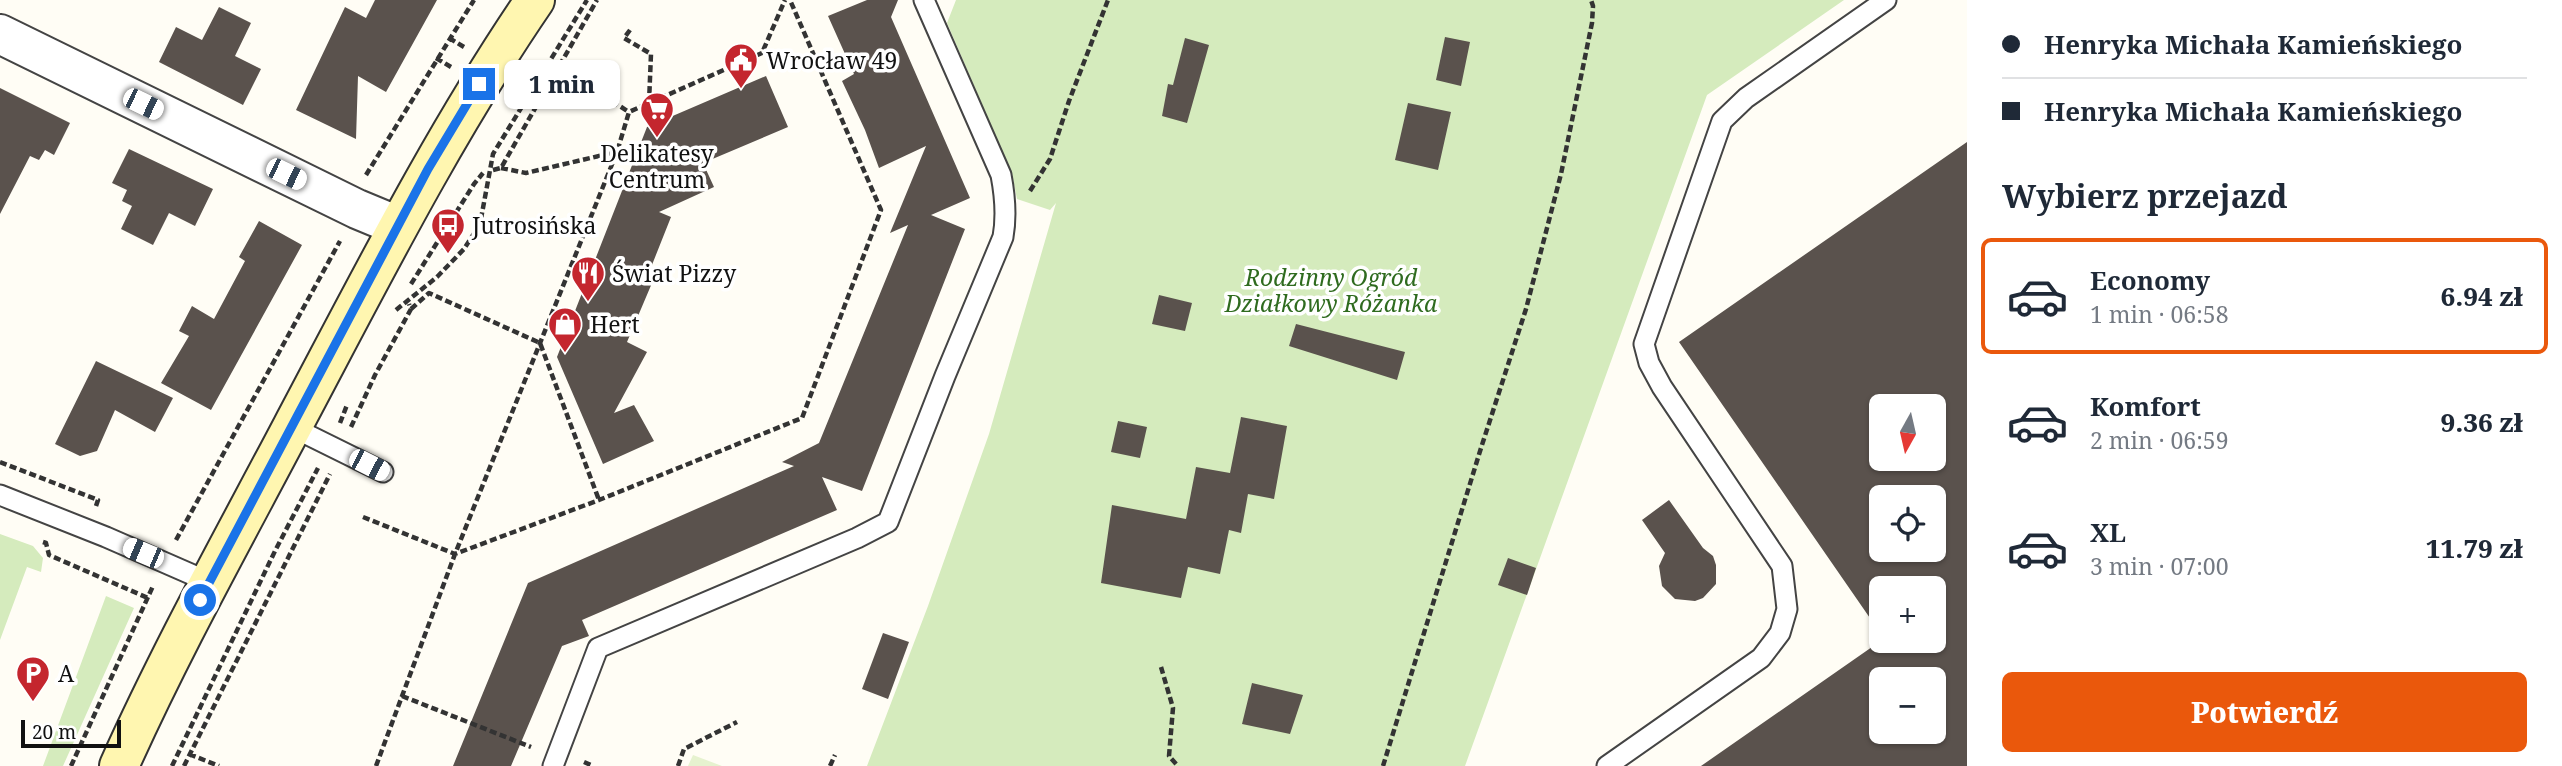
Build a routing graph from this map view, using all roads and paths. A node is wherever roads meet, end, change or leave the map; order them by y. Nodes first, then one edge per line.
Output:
1 (474, 0) edge
2 (535, 0) edge
3 (587, 0) edge
4 (597, 0) edge
5 (788, 0) edge
6 (923, 0) edge
7 (1108, 0) edge
8 (1591, 0) edge
9 (1886, 0) edge
10 (629, 30) dead end
11 (0, 34) edge
12 (559, 67) junction
13 (538, 91) dead end
14 (544, 95) junction
15 (649, 103) junction
16 (629, 112) junction
17 (617, 152) junction
18 (501, 169) junction
19 (488, 172) junction
20 (360, 195) junction
21 (1006, 205) junction
22 (398, 226) junction
23 (409, 287) dead end
24 (540, 343) junction
25 (292, 427) junction
26 (341, 451) junction
27 (383, 472) dead end
28 (0, 495) edge
29 (599, 500) junction
30 (363, 517) dead end
31 (34, 539) dead end
32 (455, 554) junction
33 (164, 562) junction
34 (209, 582) junction
35 (148, 598) junction
36 (1161, 667) dead end
37 (402, 696) junction
38 (737, 722) dead end
39 (538, 748) dead end
40 (189, 754) junction
41 (835, 755) dead end
42 (584, 762) dead end
43 (71, 766) edge
44 (119, 766) edge
45 (184, 766) edge
46 (219, 766) edge
47 (376, 766) edge
48 (553, 766) edge
49 (593, 766) edge
50 (678, 766) edge
51 (830, 766) edge
52 (1178, 766) edge
53 (1383, 766) edge
54 (1607, 766) edge

1 - 20 path
2 - 22 street
3 - 19 path
4 - 12 path
5 - 15 path
5 - 29 path
6 - 21 lane
7 - 21 path
8 - 53 path
9 - 54 lane
10 - 15 path
11 - 20 street
12 - 14 path
12 - 16 path
13 - 14 path
14 - 18 path
15 - 16 path
16 - 17 path
17 - 18 path
17 - 24 path
18 - 19 path
19 - 23 path
20 - 22 street
20 - 33 path
21 - 48 lane
22 - 25 street
24 - 26 path
24 - 29 path
24 - 32 path
25 - 26 lane
25 - 34 street
26 - 27 lane
26 - 40 path
28 - 33 lane
29 - 32 path
30 - 32 path
31 - 35 path
32 - 37 path
33 - 34 lane
33 - 35 path
34 - 44 street
35 - 43 path
36 - 52 path
37 - 39 path
37 - 47 path
38 - 50 path
40 - 45 path
40 - 46 path
41 - 51 path
42 - 49 path

